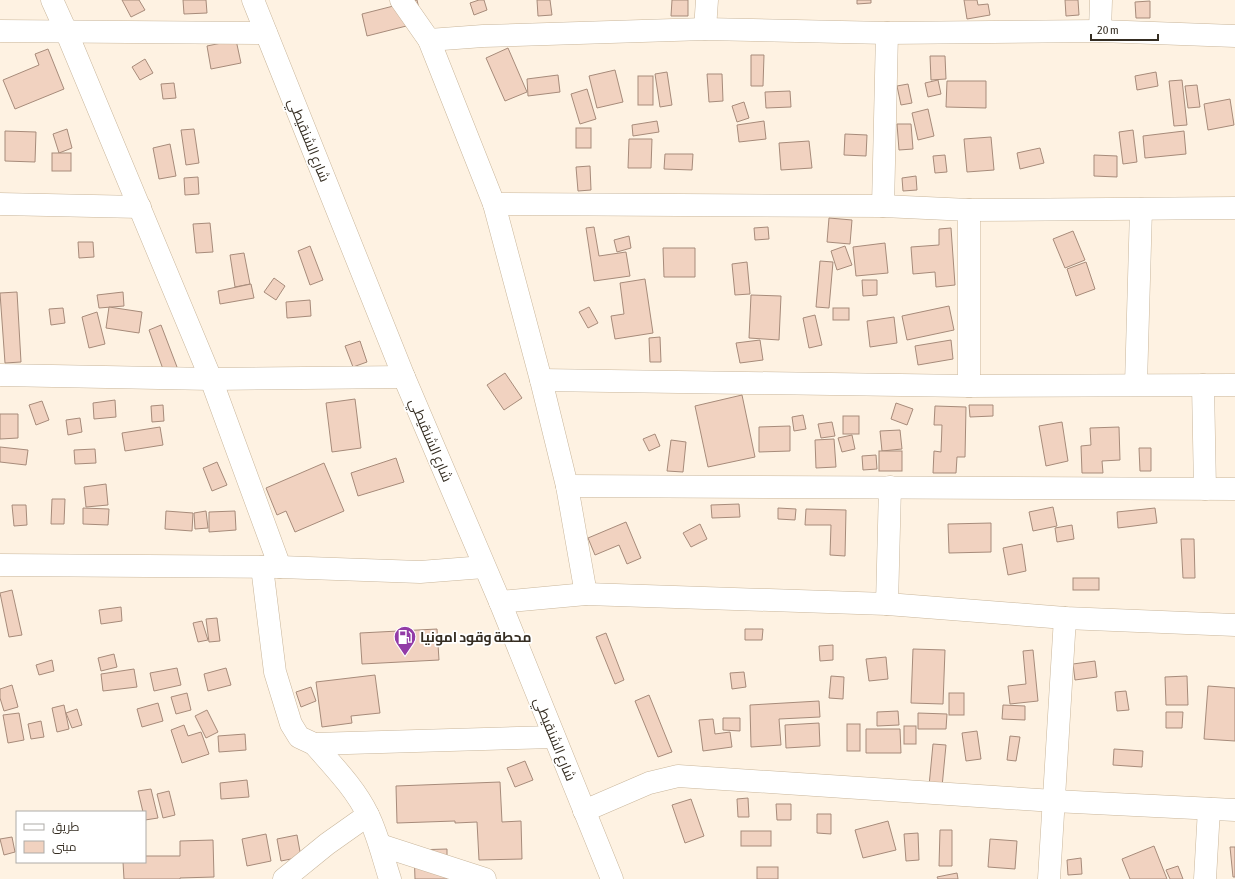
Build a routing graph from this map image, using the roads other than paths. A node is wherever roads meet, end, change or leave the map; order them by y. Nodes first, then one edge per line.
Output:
1 (52, 0) edge
2 (253, 0) edge
3 (401, 0) edge
4 (707, 0) edge
5 (1101, 0) edge
6 (705, 29) junction
7 (0, 31) edge
8 (66, 31) junction
9 (1100, 31) junction
10 (266, 33) junction
11 (887, 33) junction
12 (1235, 36) edge
13 (429, 40) junction
14 (0, 204) edge
15 (494, 204) junction
16 (140, 206) junction
17 (883, 206) junction
18 (1235, 208) edge
19 (969, 210) junction
20 (1141, 210) junction
21 (0, 375) edge
22 (404, 377) junction
23 (211, 379) junction
24 (541, 380) junction
25 (1136, 384) junction
26 (1203, 385) junction
27 (1235, 385) edge
28 (969, 386) junction
29 (567, 486) junction
30 (890, 487) junction
31 (1205, 488) junction
32 (1235, 489) edge
33 (0, 564) edge
34 (271, 567) junction
35 (484, 567) junction
36 (586, 594) junction
37 (500, 602) junction
38 (887, 604) junction
39 (1065, 618) junction
40 (1235, 625) edge
41 (554, 737) junction
42 (314, 744) junction
43 (1054, 801) junction
44 (1209, 809) junction
45 (1235, 810) edge
46 (584, 811) junction
47 (368, 815) junction
48 (380, 845) junction
49 (284, 879) edge
50 (390, 879) edge
51 (485, 879) edge
52 (612, 879) edge
53 (1049, 879) edge
54 (1205, 879) edge

1 - 8 street
2 - 10 street, شارع الشنقيطي
3 - 13 street
4 - 6 street
5 - 9 street
6 - 11 street
6 - 13 street
7 - 8 street
8 - 10 street
8 - 16 street
9 - 11 street
9 - 12 street
10 - 22 street, شارع الشنقيطي
11 - 17 street
13 - 15 street
14 - 16 street
15 - 17 street
15 - 24 street
16 - 23 street
17 - 19 street
18 - 20 street
19 - 20 street
19 - 28 street
20 - 25 street
21 - 23 street
22 - 23 street
22 - 35 street, شارع الشنقيطي
23 - 34 street
24 - 28 street
24 - 29 street
25 - 26 street
25 - 28 street
26 - 27 street
26 - 31 street
29 - 30 street
29 - 36 street
30 - 31 street
30 - 38 street
31 - 32 street
33 - 34 street
34 - 35 street
34 - 42 street
35 - 37 street, شارع الشنقيطي
36 - 37 street
36 - 38 street
37 - 41 street, شارع الشنقيطي
38 - 39 street
39 - 40 street
39 - 43 street
41 - 42 street
41 - 46 street, شارع الشنقيطي
42 - 47 street
43 - 44 street
43 - 46 street
43 - 53 street
44 - 45 street
44 - 54 street
46 - 52 street, شارع الشنقيطي
47 - 48 street
47 - 49 street
48 - 50 street
48 - 51 street

